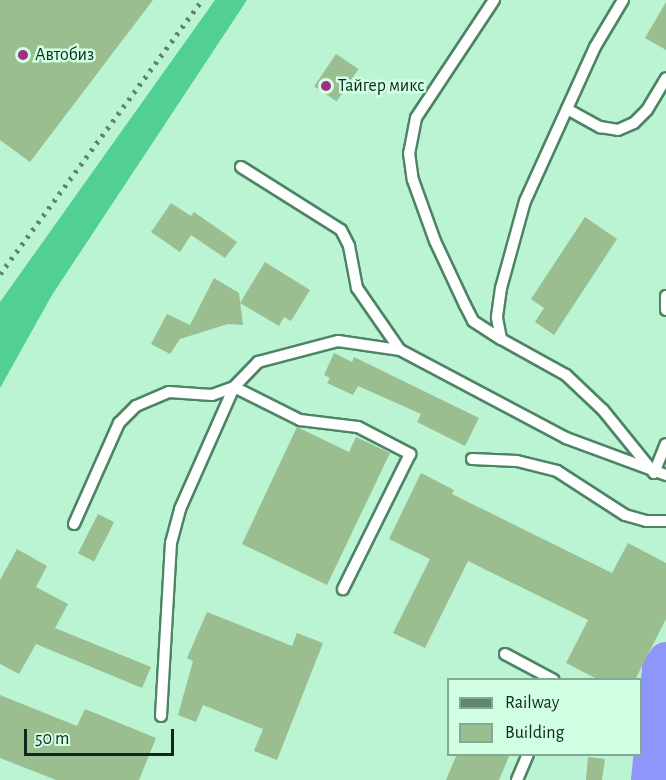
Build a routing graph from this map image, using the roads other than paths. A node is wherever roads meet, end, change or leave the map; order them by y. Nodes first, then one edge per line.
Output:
1 (494, 0) edge
2 (623, 0) edge
3 (666, 78) edge
4 (567, 109) junction
5 (241, 167) dead end
6 (666, 296) edge
7 (666, 310) edge
8 (501, 339) junction
9 (400, 350) junction
10 (234, 387) junction
11 (666, 444) edge
12 (472, 459) dead end
13 (654, 472) junction
14 (666, 476) edge
15 (666, 521) edge
16 (74, 524) dead end
17 (343, 589) dead end
18 (505, 654) dead end
19 (550, 678) edge
20 (161, 716) dead end
21 (527, 756) edge
22 (518, 780) edge

1 - 8 lane
2 - 4 lane
3 - 4 lane
4 - 8 lane
5 - 9 lane
6 - 7 lane
8 - 13 lane
9 - 10 lane
9 - 13 lane
10 - 16 lane
10 - 17 lane
10 - 20 lane
11 - 13 lane
12 - 15 lane
13 - 14 lane
18 - 19 lane
21 - 22 lane

